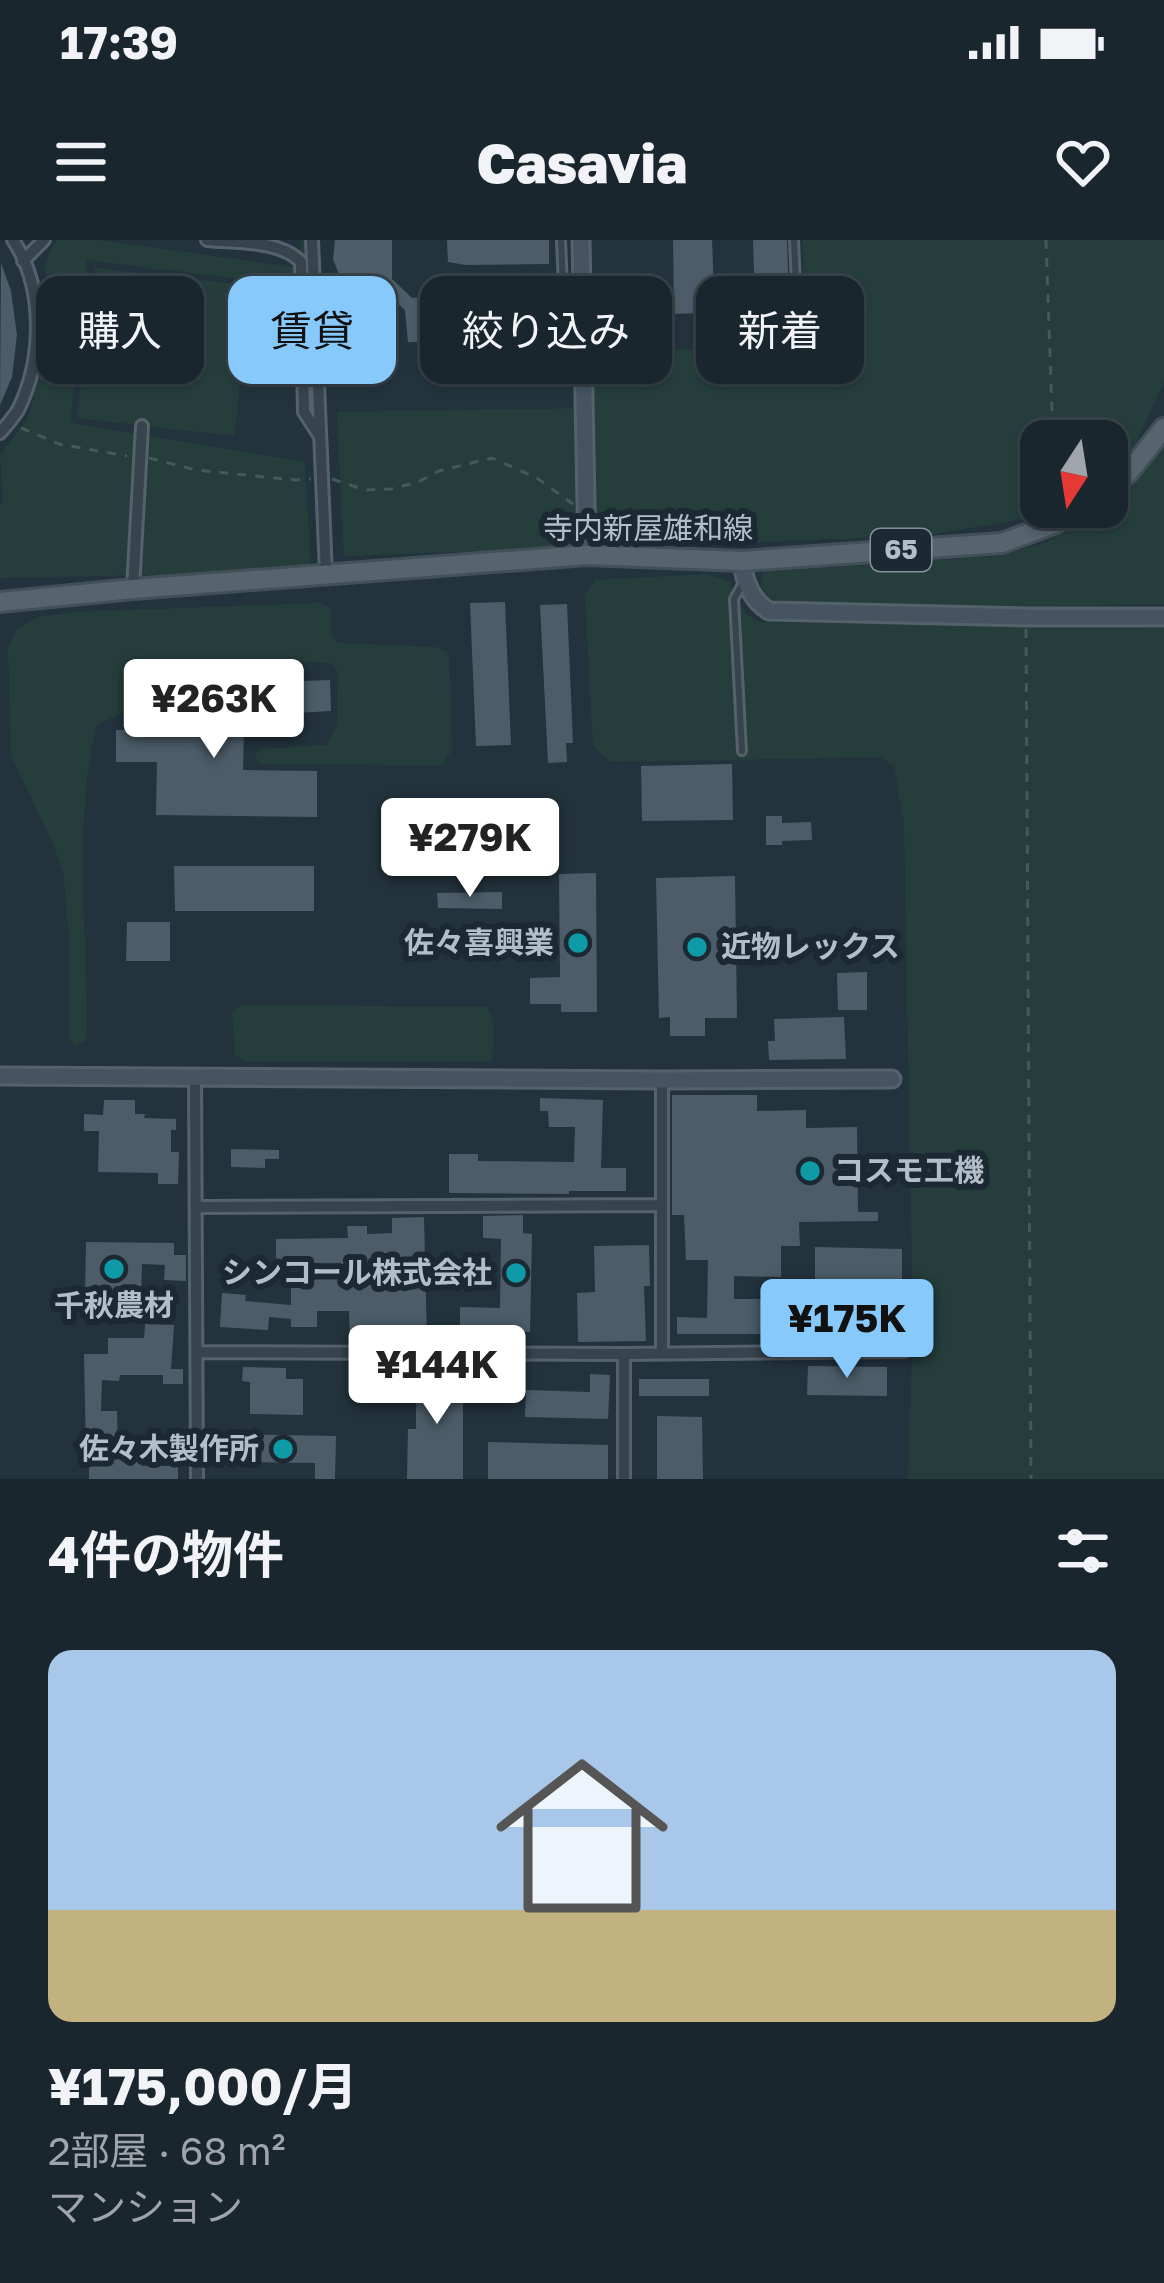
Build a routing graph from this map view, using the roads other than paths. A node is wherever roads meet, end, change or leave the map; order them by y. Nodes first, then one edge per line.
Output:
1 (13, 240) edge
2 (44, 240) edge
3 (207, 240) edge
4 (312, 240) edge
5 (561, 240) edge
6 (581, 240) edge
7 (794, 240) edge
8 (23, 261) junction
9 (563, 276) edge
10 (796, 276) edge
11 (142, 426) dead end
12 (1164, 428) edge
13 (0, 433) edge
14 (320, 437) junction
15 (1128, 473) edge
16 (1044, 528) edge
17 (587, 555) junction
18 (743, 571) junction
19 (326, 574) junction
20 (0, 589) edge
21 (133, 589) junction
22 (0, 602) edge
23 (1164, 617) edge
24 (742, 751) dead end
25 (0, 1076) edge
26 (195, 1076) junction
27 (892, 1079) dead end
28 (662, 1081) junction
29 (662, 1205) junction
30 (197, 1207) junction
31 (905, 1351) dead end
32 (199, 1352) junction
33 (624, 1354) junction
34 (662, 1354) junction
35 (197, 1479) edge
36 (624, 1479) edge

1 - 8 street
2 - 8 street
3 - 14 street
4 - 14 street
5 - 9 lane
6 - 17 street
7 - 10 lane
8 - 13 street
11 - 21 street
12 - 15 main road
14 - 19 street
16 - 18 main road, 寺内新屋雄和線 / 65
17 - 18 main road, 寺内新屋雄和線 / 65
17 - 19 main road, 寺内新屋雄和線 / 65
18 - 23 street
18 - 24 lane
19 - 21 main road, 寺内新屋雄和線 / 65
20 - 21 main road, 寺内新屋雄和線 / 65
21 - 22 main road, 寺内新屋雄和線 / 65
25 - 26 street
26 - 28 street
26 - 30 street
27 - 28 street
28 - 29 street
29 - 30 street
29 - 34 street
30 - 32 street
31 - 34 street
32 - 33 street
32 - 35 street
33 - 34 street
33 - 36 street

